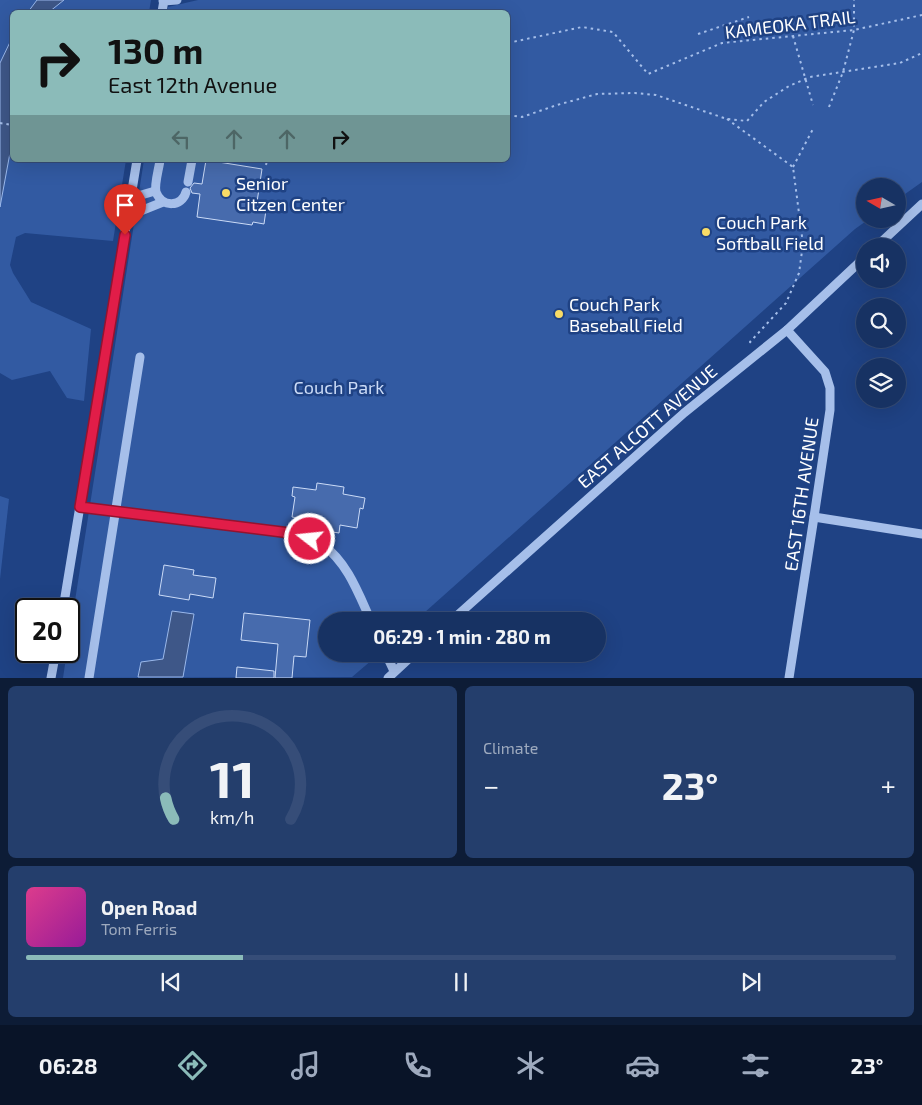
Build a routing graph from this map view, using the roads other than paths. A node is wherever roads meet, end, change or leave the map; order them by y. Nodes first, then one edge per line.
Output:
1 (177, 0) edge
2 (164, 1) edge
3 (137, 162) edge
4 (160, 162) edge
5 (192, 162) edge
6 (188, 182) dead end
7 (156, 191) junction
8 (186, 192) dead end
9 (131, 198) junction
10 (164, 202) junction
11 (922, 204) edge
12 (128, 216) junction
13 (885, 238) edge
14 (856, 265) edge
15 (786, 330) junction
16 (140, 357) dead end
17 (80, 507) junction
18 (115, 510) junction
19 (814, 516) junction
20 (922, 534) edge
21 (65, 598) edge
22 (367, 612) edge
23 (461, 612) edge
24 (405, 662) edge
25 (54, 663) edge
26 (391, 674) edge
27 (51, 678) edge
28 (89, 678) edge
29 (789, 678) edge

1 - 2 street
3 - 9 street
4 - 7 street
5 - 6 street
7 - 9 street
7 - 10 street
8 - 10 street
9 - 12 street
10 - 12 street
11 - 13 street
12 - 17 street
14 - 15 street, EAST ALCOTT AVENUE
15 - 19 street, EAST 16TH AVENUE
15 - 23 street, EAST ALCOTT AVENUE
16 - 18 street
17 - 18 street
17 - 21 street
18 - 22 street
18 - 28 street
19 - 20 street
19 - 29 street, EAST 16TH AVENUE
24 - 26 street
25 - 27 street

